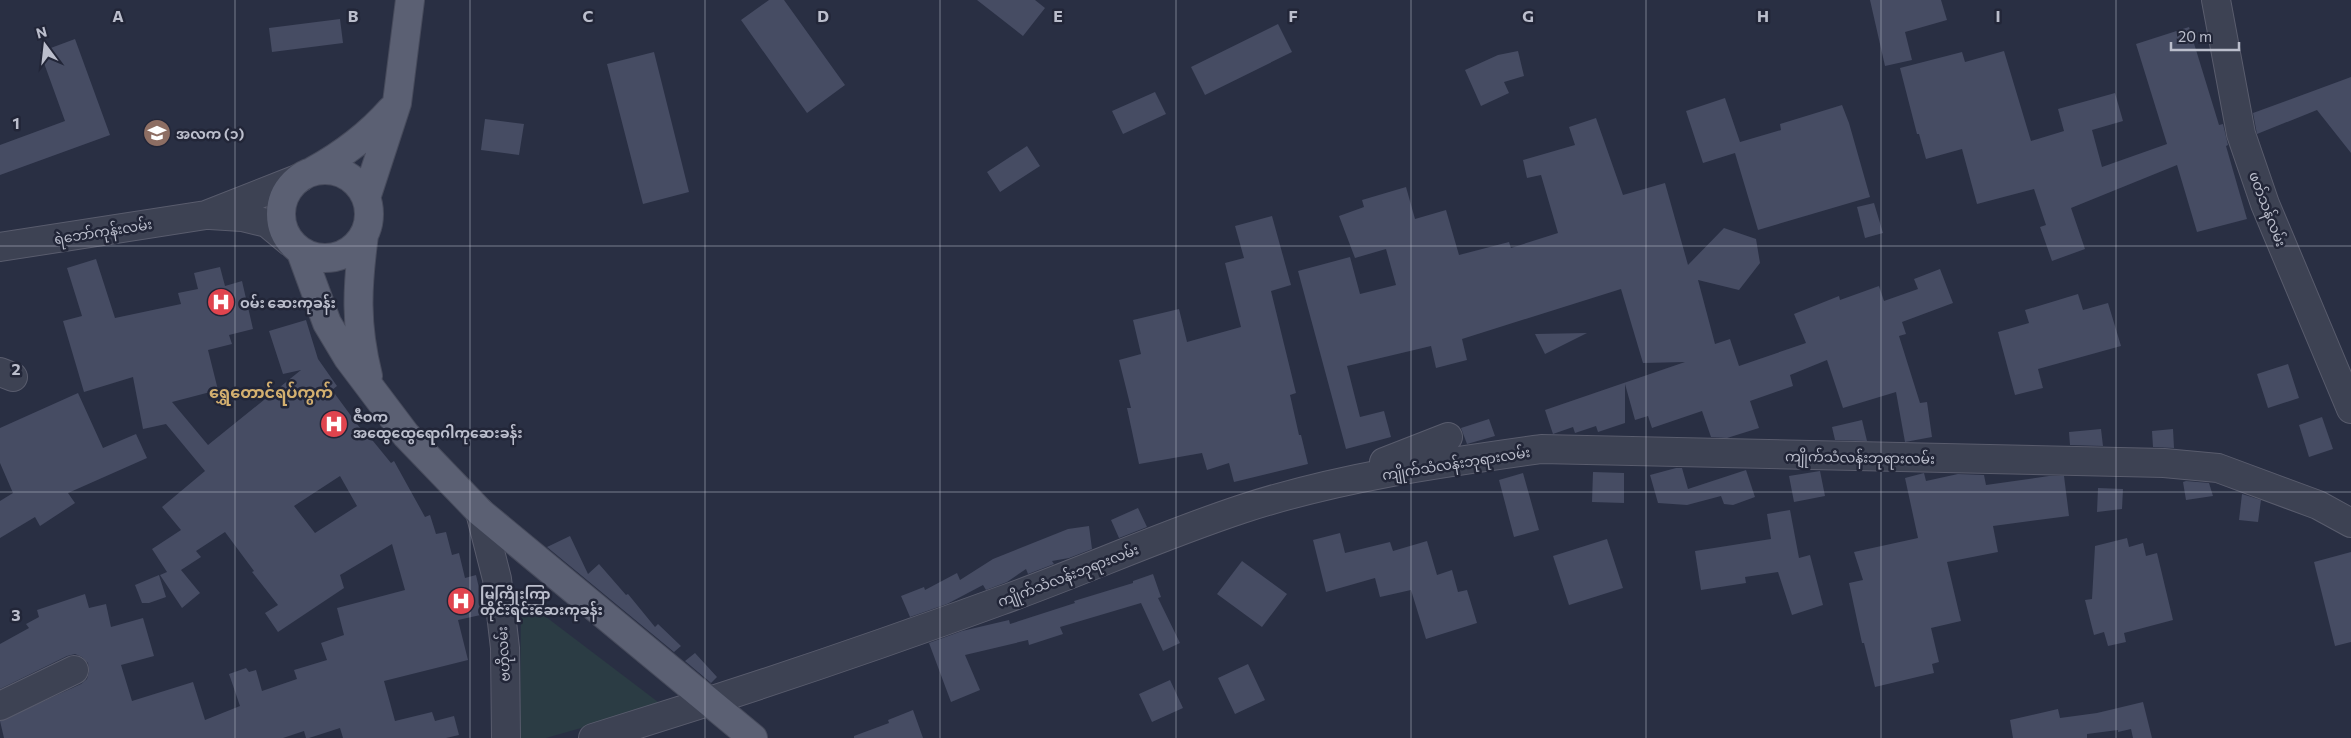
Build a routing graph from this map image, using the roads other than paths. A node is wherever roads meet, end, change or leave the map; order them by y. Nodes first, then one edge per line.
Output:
1 (410, 0) edge
2 (2216, 0) edge
3 (397, 103) junction
4 (306, 175) junction
5 (366, 198) junction
6 (206, 215) junction
7 (364, 235) junction
8 (0, 247) edge
9 (296, 247) junction
10 (370, 384) junction
11 (2351, 409) edge
12 (1448, 436) dead end
13 (1310, 491) junction
14 (480, 512) junction
15 (2351, 523) edge
16 (74, 670) dead end
17 (711, 702) junction
18 (0, 706) edge
19 (506, 738) edge
20 (593, 738) edge
21 (753, 738) edge

1 - 3 main road
2 - 11 street, ဖတ်သန်လမ်း
3 - 4 main road
3 - 5 main road
4 - 5 main road
4 - 6 street
4 - 9 main road
5 - 7 main road
6 - 8 street, ရဲဘော်ကုန်းလမ်း
6 - 9 street
7 - 9 main road
7 - 10 main road
9 - 10 main road
10 - 14 main road
12 - 13 street
13 - 15 street, ကျိုက်သံလန်းဘုရားလမ်း
13 - 17 street, ကျိုက်သံလန်းဘုရားလမ်း
14 - 17 main road
14 - 19 street, ဗဟိုလမ်း
16 - 18 street
17 - 20 street, ကျိုက်သံလန်းဘုရားလမ်း
17 - 21 main road

